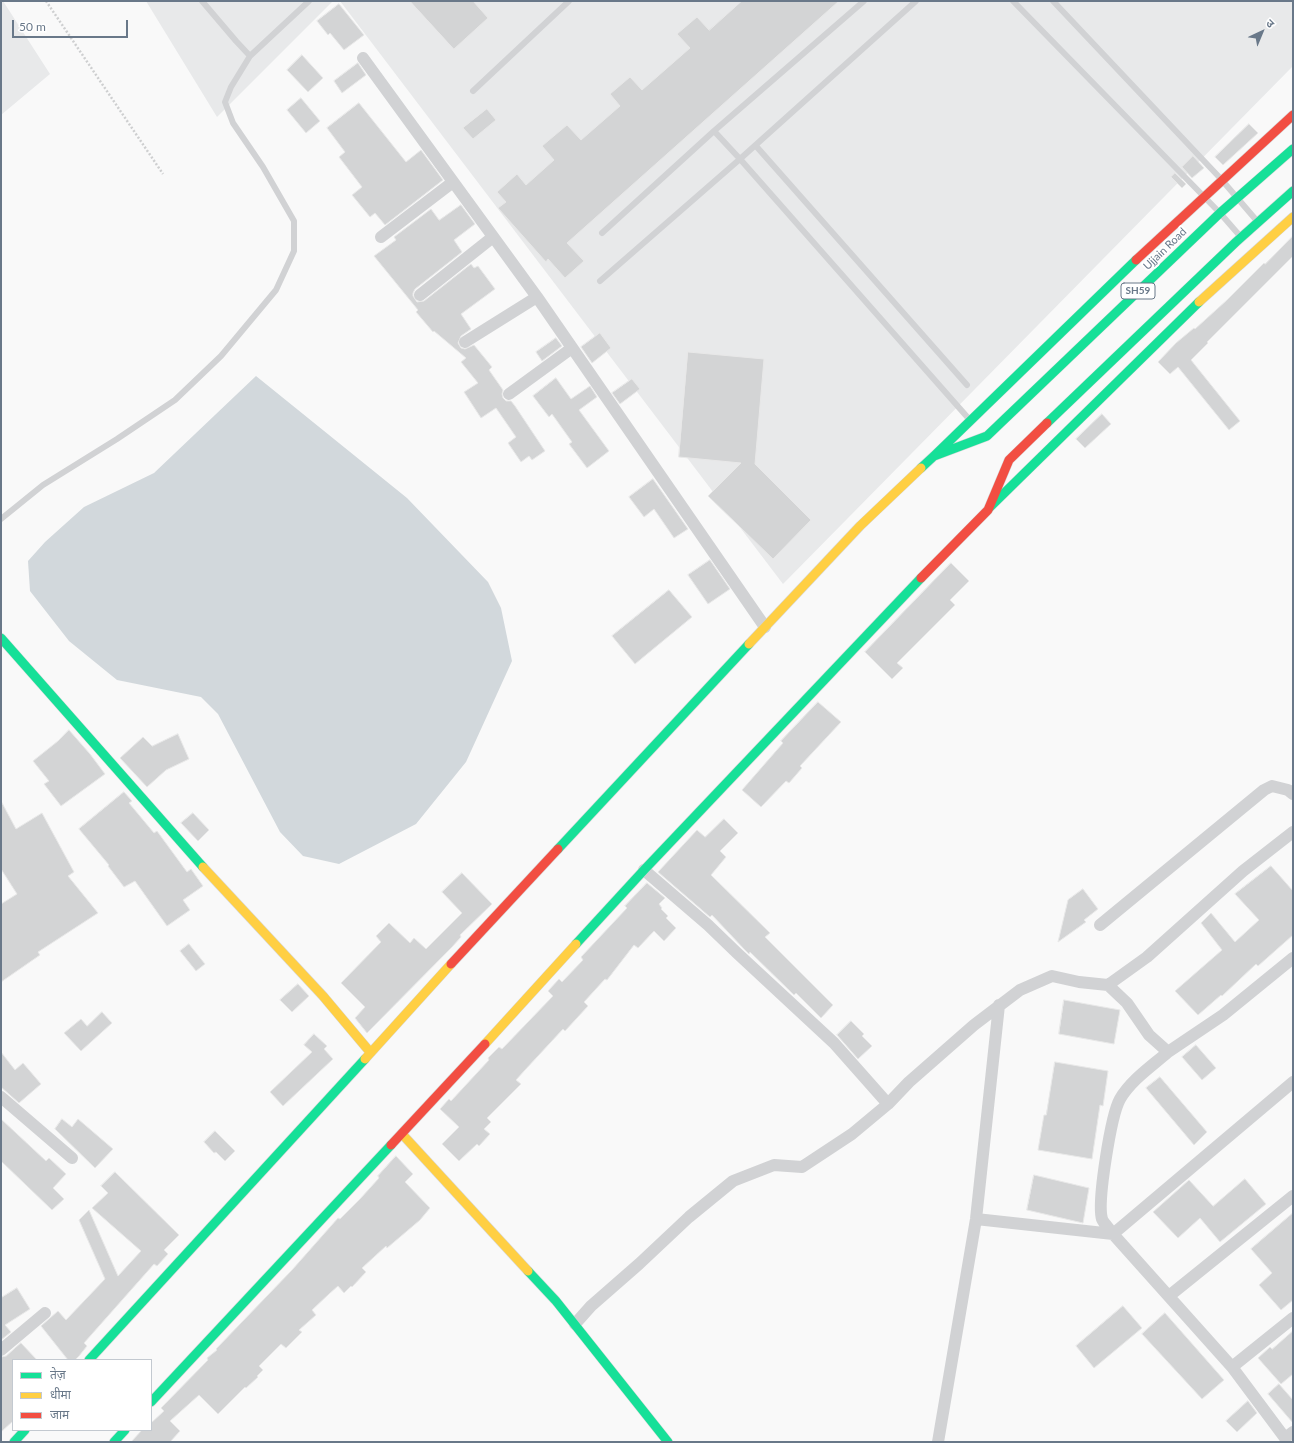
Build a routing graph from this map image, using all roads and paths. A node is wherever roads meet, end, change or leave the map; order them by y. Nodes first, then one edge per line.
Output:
1 (46, 1) edge
2 (202, 1) edge
3 (309, 1) edge
4 (569, 1) edge
5 (864, 1) edge
6 (916, 1) edge
7 (1013, 1) edge
8 (1053, 1) edge
9 (250, 56) junction
10 (363, 58) dead end
11 (473, 91) dead end
12 (1293, 115) edge
13 (714, 131) junction
14 (756, 146) junction
15 (1293, 149) edge
16 (740, 159) junction
17 (163, 174) dead end
18 (1221, 179) junction
19 (453, 182) junction
20 (1293, 191) edge
21 (1203, 196) junction
22 (1237, 198) junction
23 (1220, 214) junction
24 (1293, 217) edge
25 (1258, 223) junction
26 (602, 233) dead end
27 (381, 237) dead end
28 (493, 237) junction
29 (1241, 238) junction
30 (600, 281) dead end
31 (420, 295) dead end
32 (537, 297) junction
33 (465, 342) dead end
34 (572, 348) junction
35 (967, 385) dead end
36 (509, 394) dead end
37 (970, 420) junction
38 (934, 456) junction
39 (988, 510) junction
40 (1, 519) edge
41 (765, 627) junction
42 (1, 638) edge
43 (1293, 794) edge
44 (1293, 832) edge
45 (644, 870) junction
46 (1100, 925) dead end
47 (1293, 958) edge
48 (1108, 985) junction
49 (999, 1005) junction
50 (370, 1052) junction
51 (1168, 1052) junction
52 (1293, 1082) edge
53 (1, 1097) edge
54 (888, 1104) junction
55 (402, 1134) junction
56 (72, 1158) dead end
57 (1293, 1196) edge
58 (976, 1219) junction
59 (1113, 1234) junction
60 (1169, 1296) junction
61 (45, 1313) dead end
62 (1293, 1318) edge
63 (575, 1324) junction
64 (1, 1350) edge
65 (90, 1359) edge
66 (1232, 1367) junction
67 (152, 1401) edge
68 (24, 1431) edge
69 (124, 1431) edge
70 (1288, 1437) edge
71 (14, 1442) edge
72 (114, 1442) edge
73 (668, 1442) edge
74 (938, 1442) edge

1 - 17 path
2 - 9 lane
3 - 9 lane
4 - 11 lane
5 - 13 lane
6 - 14 lane
7 - 21 lane
8 - 18 lane
9 - 40 lane
10 - 19 street
12 - 18 main road
13 - 16 lane
13 - 26 lane
14 - 16 lane
14 - 35 lane
15 - 22 main road, Ujjain Road / SH59
16 - 30 lane
16 - 37 lane
18 - 21 main road
18 - 22 lane
19 - 27 street
19 - 28 street
20 - 25 main road, SH59
21 - 23 lane
21 - 37 main road
22 - 23 main road, Ujjain Road / SH59
22 - 25 lane
23 - 29 lane
23 - 38 main road, Ujjain Road / SH59
24 - 39 main road
25 - 29 main road, SH59
28 - 31 street
28 - 32 street
29 - 39 main road, SH59
32 - 33 street
32 - 34 street
34 - 36 street
34 - 41 street
37 - 38 main road
38 - 41 main road
39 - 45 main road
41 - 50 main road
42 - 50 main road
43 - 46 street
44 - 48 street
45 - 54 street
45 - 55 main road
47 - 51 street
48 - 49 street
48 - 51 street
49 - 54 street
49 - 58 street
50 - 65 main road
51 - 59 street
52 - 59 street
53 - 56 street
54 - 63 street
55 - 63 main road
55 - 67 main road
57 - 60 street
58 - 59 street
58 - 74 street
59 - 60 street
60 - 66 street
61 - 64 street
62 - 66 street
63 - 73 main road
66 - 70 street
68 - 71 main road
69 - 72 main road

